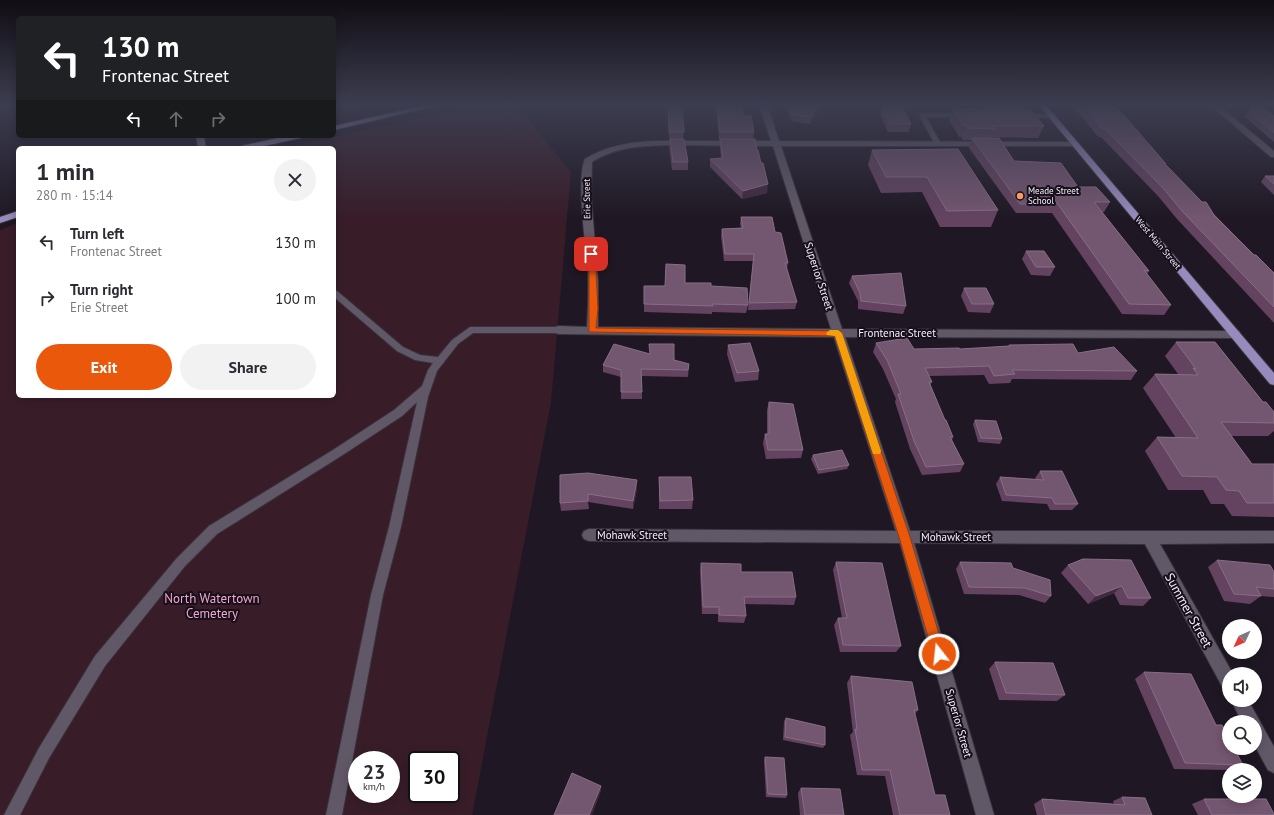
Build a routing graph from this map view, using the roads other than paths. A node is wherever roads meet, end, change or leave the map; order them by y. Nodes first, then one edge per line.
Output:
1 (271, 142) edge
2 (772, 142) edge
3 (776, 142) edge
4 (779, 142) edge
5 (1258, 142) edge
6 (938, 144) joint
7 (1075, 144) joint
8 (253, 146) edge
9 (1274, 155) edge
10 (16, 215) edge
11 (0, 220) edge
12 (336, 295) edge
13 (559, 330) joint
14 (592, 330) junction
15 (838, 333) junction
16 (1236, 334) junction
17 (440, 360) junction
18 (1274, 380) edge
19 (427, 387) junction
20 (589, 535) dead end
21 (904, 537) junction
22 (1274, 537) edge
23 (1149, 538) junction
24 (1222, 669) edge
25 (1262, 742) edge
26 (1274, 764) edge
27 (12, 815) edge
28 (334, 815) edge
29 (986, 815) edge

1 - 8 main road
2 - 14 street, Erie Street
3 - 15 street, Superior Street
4 - 6 street
5 - 9 street
6 - 7 street
7 - 16 main road, West Main Street
10 - 11 main road
12 - 17 lane
13 - 14 street, Frontenac Street
13 - 17 lane
14 - 15 street, Frontenac Street
15 - 16 street, Frontenac Street
15 - 21 street, Superior Street
16 - 18 main road, West Main Street
17 - 19 lane
19 - 27 lane
19 - 28 lane
20 - 21 street, Mohawk Street
21 - 23 street, Mohawk Street
21 - 29 street, Superior Street
22 - 23 street, Mohawk Street
23 - 24 street, Summer Street
25 - 26 street

